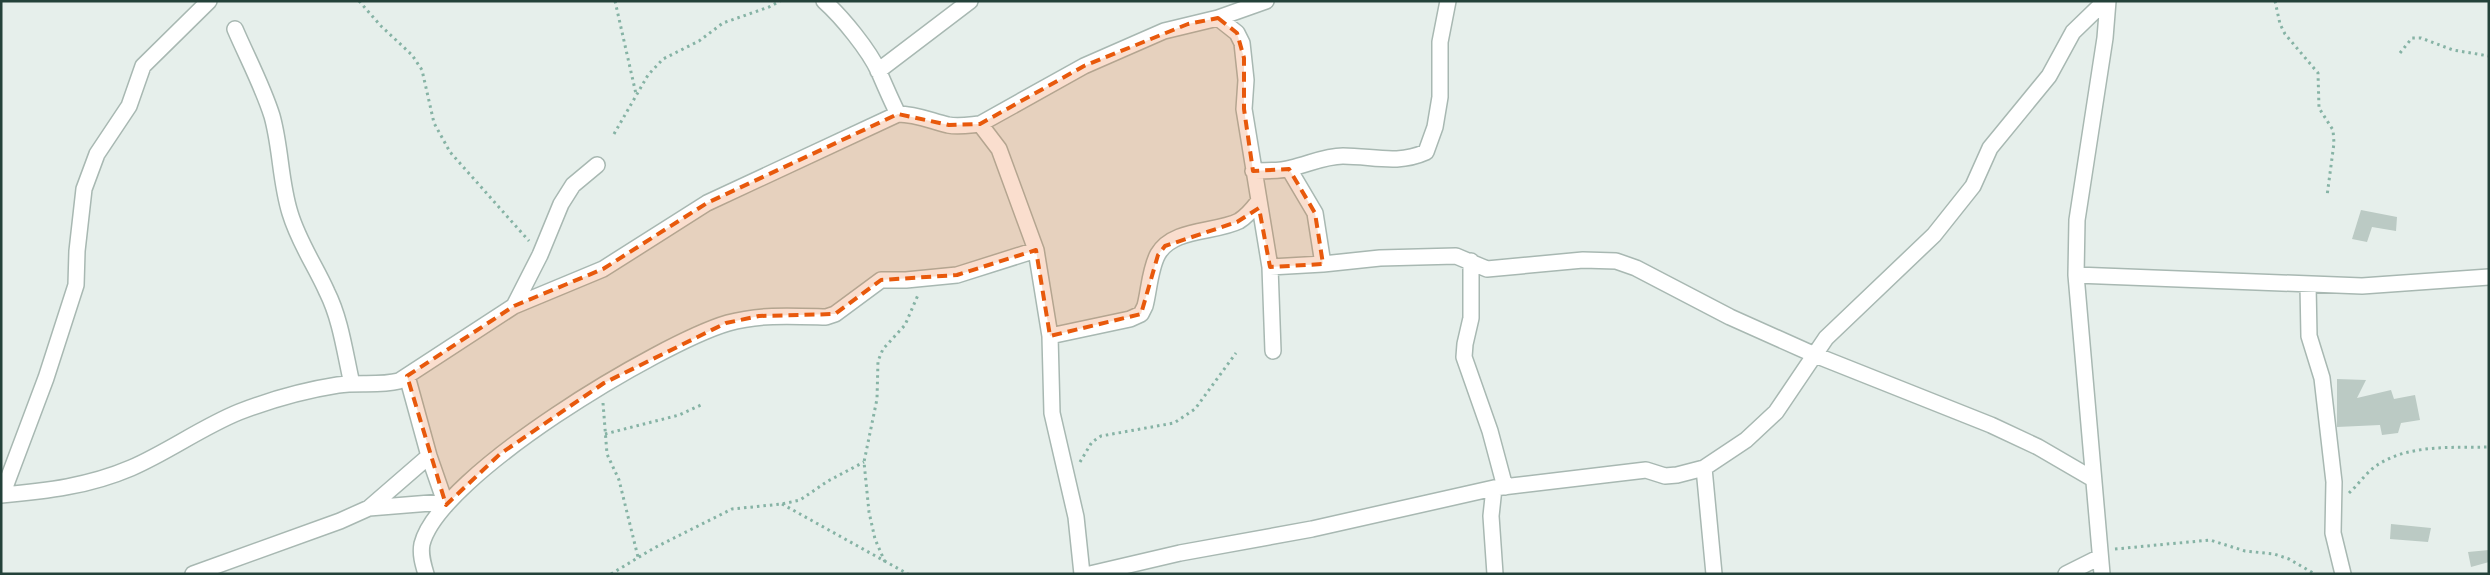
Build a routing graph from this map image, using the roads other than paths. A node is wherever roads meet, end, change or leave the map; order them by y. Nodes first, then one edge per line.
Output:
1 (209, 1) edge
2 (824, 1) edge
3 (970, 1) edge
4 (1266, 1) edge
5 (1448, 1) edge
6 (2107, 1) edge
7 (1218, 18) junction
8 (235, 28) dead end
9 (878, 71) junction
10 (898, 114) junction
11 (980, 124) junction
12 (597, 166) dead end
13 (1289, 169) junction
14 (1253, 171) junction
15 (1258, 202) junction
16 (1036, 250) junction
17 (1471, 261) junction
18 (1323, 264) junction
19 (1270, 266) junction
20 (2076, 275) junction
21 (2489, 276) edge
22 (2308, 285) junction
23 (514, 306) junction
24 (1050, 336) junction
25 (1273, 351) dead end
26 (1815, 355) junction
27 (408, 376) junction
28 (352, 384) junction
29 (428, 456) junction
30 (1704, 468) junction
31 (2093, 478) junction
32 (1500, 487) junction
33 (2, 495) edge
34 (444, 503) junction
35 (369, 508) junction
36 (2100, 554) junction
37 (193, 574) edge
38 (426, 574) edge
39 (1082, 574) edge
40 (1090, 574) edge
41 (1495, 574) edge
42 (1714, 574) edge
43 (2066, 574) edge
44 (2102, 574) edge
45 (2343, 574) edge

1 - 33 street
2 - 9 street
3 - 9 street
4 - 7 street
5 - 13 street
6 - 20 street
6 - 26 street
7 - 11 street
7 - 14 street
8 - 28 street
9 - 10 street
10 - 11 street
10 - 23 street
11 - 16 street
12 - 23 street
13 - 14 street
13 - 18 street
14 - 15 street
15 - 19 street
15 - 24 street
16 - 24 street
16 - 34 street
17 - 18 street
17 - 26 street
17 - 32 street
18 - 19 street
19 - 25 street
20 - 22 street
20 - 31 street
21 - 22 street
22 - 45 street
23 - 27 street
24 - 39 street
26 - 30 street
26 - 31 street
27 - 28 street
27 - 29 street
28 - 33 street
29 - 34 street
29 - 35 street
30 - 32 street
30 - 42 street
31 - 36 street
32 - 40 street
32 - 41 street
34 - 35 street
34 - 38 street
35 - 37 street
36 - 43 street
36 - 44 street

